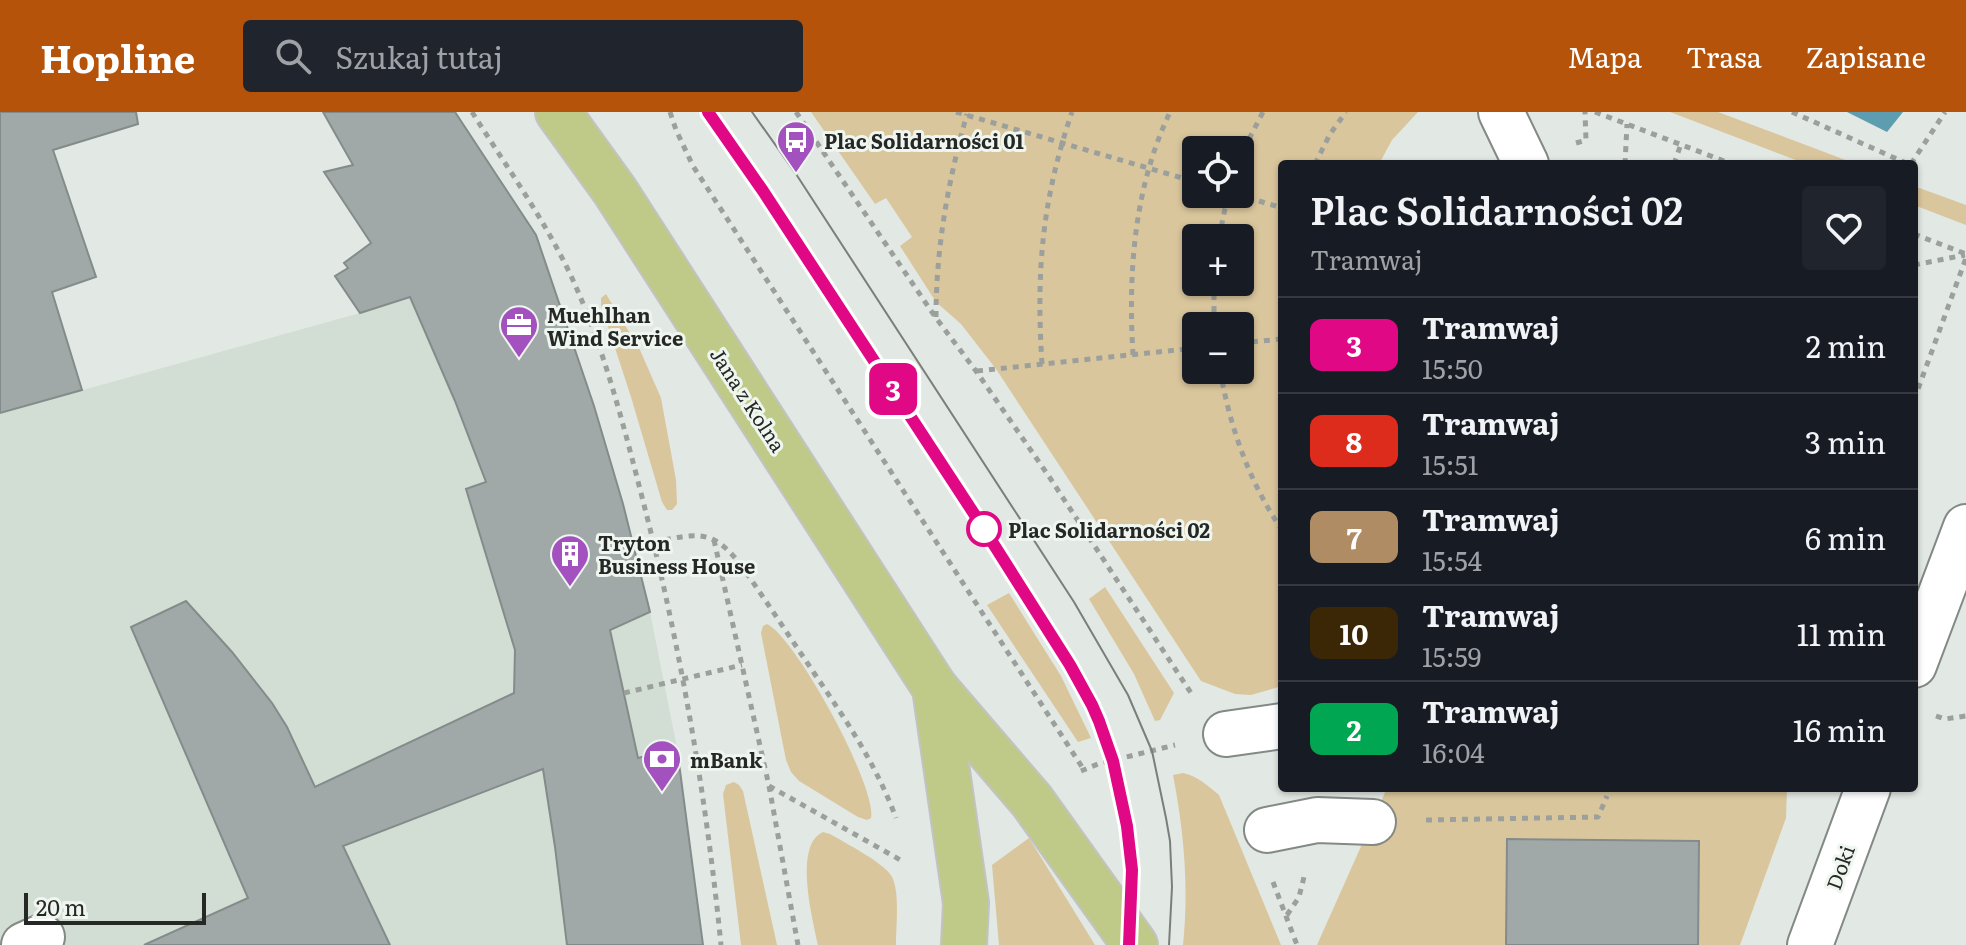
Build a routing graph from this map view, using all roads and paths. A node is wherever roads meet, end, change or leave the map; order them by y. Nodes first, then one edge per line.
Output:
1 (472, 112) edge
2 (558, 112) edge
3 (670, 112) edge
4 (796, 112) edge
5 (956, 112) edge
6 (1072, 112) edge
7 (1170, 112) edge
8 (1263, 112) edge
9 (1346, 112) edge
10 (1501, 112) edge
11 (1595, 112) edge
12 (1792, 112) edge
13 (1945, 112) edge
14 (967, 114) edge
15 (1627, 124) junction
16 (1251, 136) edge
17 (1061, 143) junction
18 (1681, 144) junction
19 (1317, 160) edge
20 (1524, 160) edge
21 (1625, 160) edge
22 (1675, 160) edge
23 (1722, 160) edge
24 (1901, 160) edge
25 (1913, 160) edge
26 (1149, 169) junction
27 (1182, 178) edge
28 (1254, 199) edge
29 (1278, 207) edge
30 (1918, 236) edge
31 (1966, 256) edge
32 (1918, 264) edge
33 (936, 318) junction
34 (1278, 339) edge
35 (1254, 342) edge
36 (1182, 350) edge
37 (1133, 355) junction
38 (1042, 364) junction
39 (976, 371) junction
40 (1222, 384) edge
41 (1918, 389) edge
42 (1278, 524) edge
43 (1966, 527) edge
44 (714, 539) junction
45 (653, 542) junction
46 (1918, 654) edge
47 (742, 665) junction
48 (683, 679) junction
49 (935, 688) junction
50 (624, 693) dead end
51 (1195, 699) dead end
52 (1278, 727) edge
53 (1226, 734) dead end
54 (1181, 744) dead end
55 (1098, 764) dead end
56 (1084, 770) dead end
57 (769, 786) junction
58 (1867, 792) edge
59 (1607, 796) dead end
60 (1373, 822) joint
61 (898, 824) dead end
62 (1267, 830) dead end
63 (906, 851) dead end
64 (1299, 897) dead end
65 (1287, 915) dead end
66 (721, 945) edge
67 (798, 945) edge
68 (964, 945) edge
69 (1135, 945) edge
70 (1810, 945) edge

1 - 45 path
2 - 49 main road, Jana z Kolna
3 - 56 path
4 - 33 path
5 - 14 path
6 - 17 path
7 - 26 path
8 - 16 path
9 - 19 path
10 - 20 street
11 - 15 path
12 - 24 path
13 - 25 path
14 - 17 path
14 - 33 path
15 - 18 path
15 - 21 path
17 - 26 path
17 - 38 path
18 - 22 path
18 - 23 path
26 - 27 path
26 - 37 path
28 - 29 path
30 - 31 path
31 - 32 path
31 - 41 path
33 - 39 path
34 - 35 path
36 - 37 path
37 - 38 path
38 - 39 path
39 - 51 path
40 - 42 path
43 - 46 street
44 - 45 path
44 - 47 path
44 - 61 path
45 - 48 path
47 - 48 path
47 - 57 path
48 - 50 path
48 - 66 path
49 - 68 main road, Jana z Kolna
49 - 69 main road, Jana z Kolna
52 - 53 street
54 - 55 path
57 - 63 path
57 - 67 path
58 - 70 street, Doki
59 - 60 path
60 - 62 street
64 - 65 path

